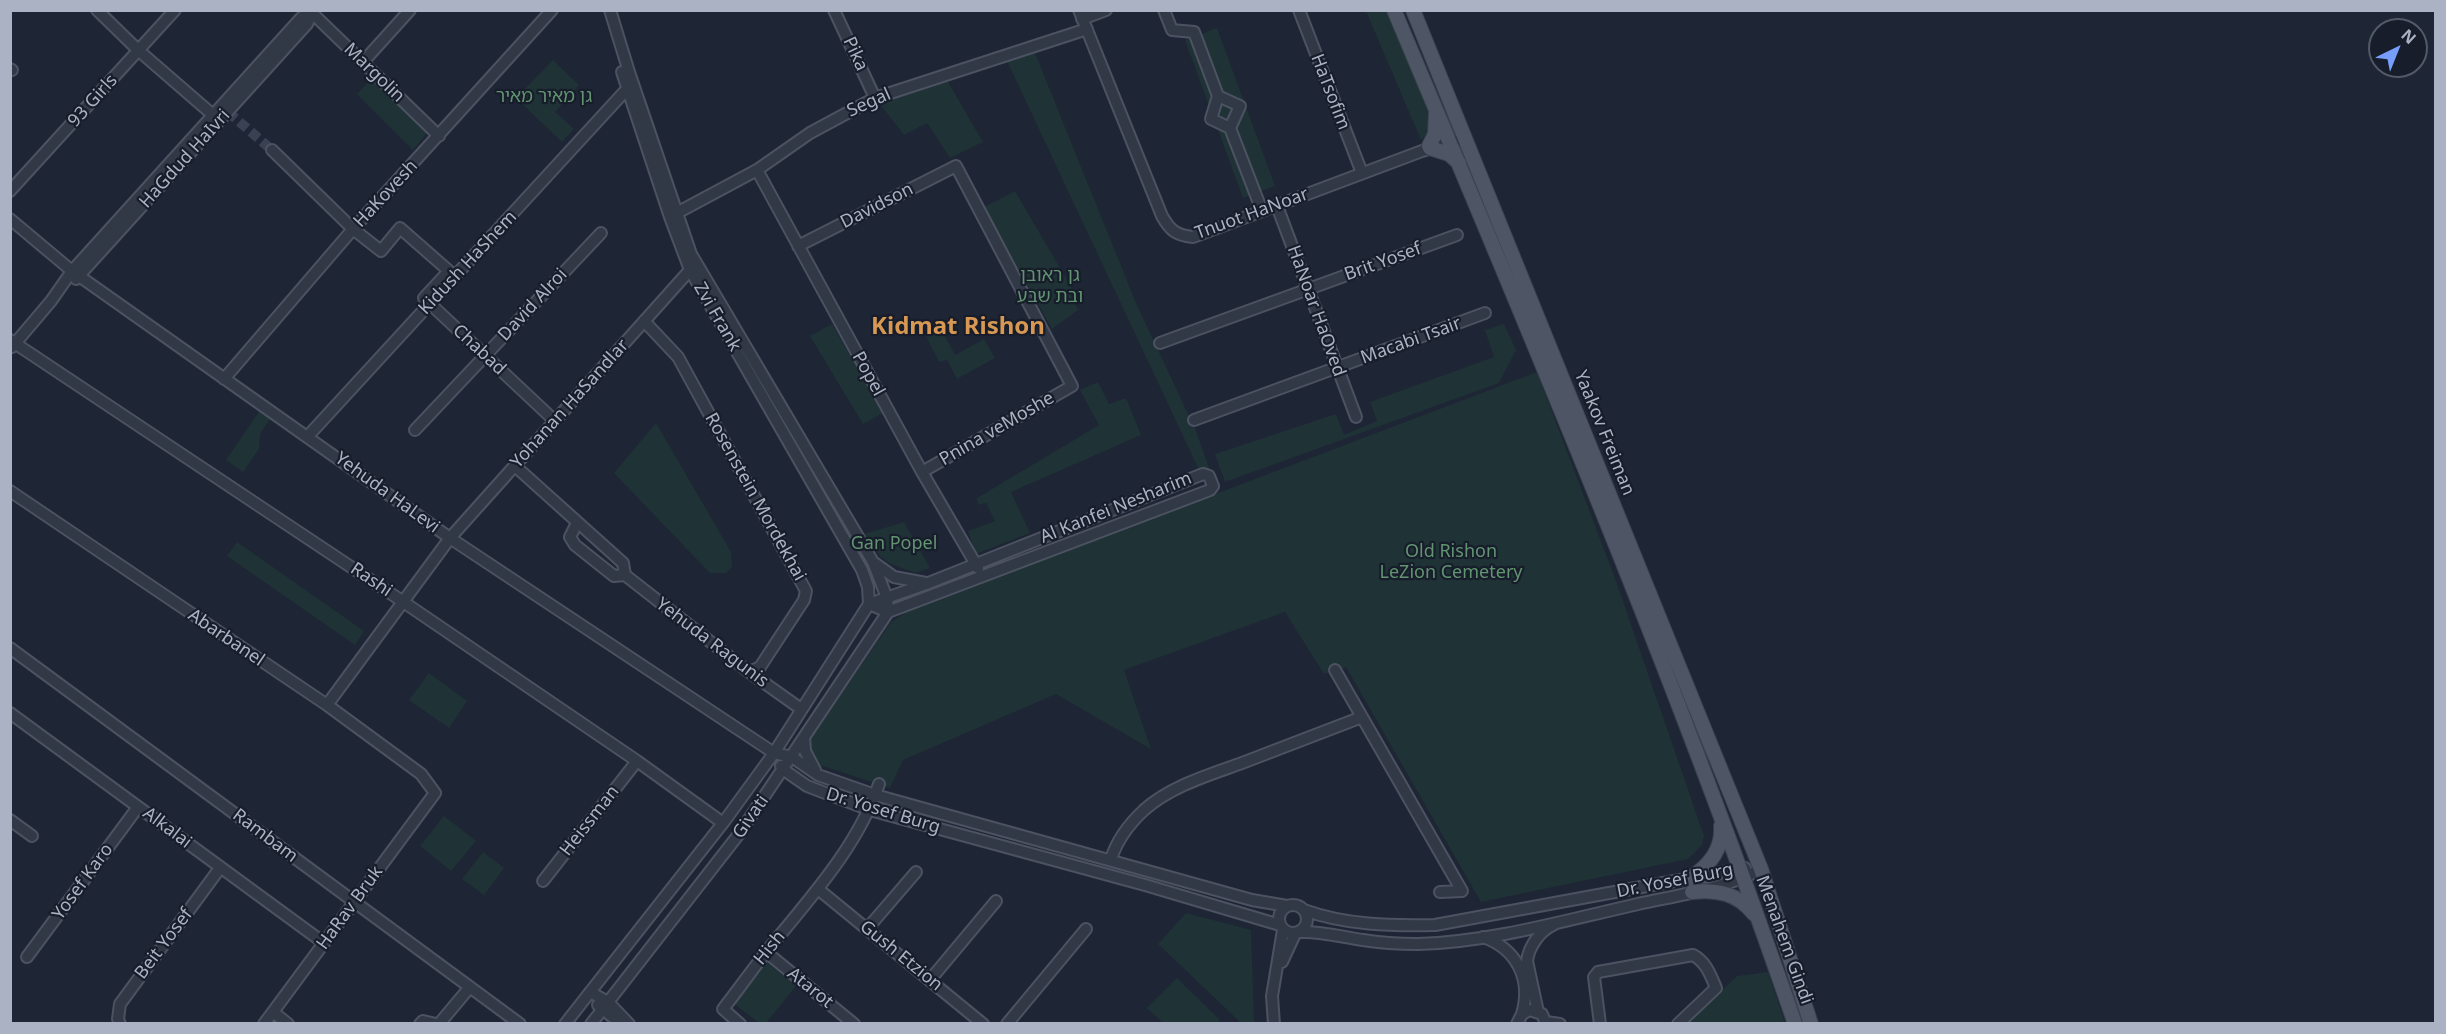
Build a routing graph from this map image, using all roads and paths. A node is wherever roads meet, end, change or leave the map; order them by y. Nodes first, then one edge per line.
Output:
1 (97, 10) edge
2 (175, 10) edge
3 (410, 10) edge
4 (552, 10) edge
5 (604, 10) edge
6 (610, 10) edge
7 (834, 10) edge
8 (1106, 10) edge
9 (1164, 10) edge
10 (1299, 10) edge
11 (1394, 10) edge
12 (1413, 10) edge
13 (311, 11) edge
14 (1083, 19) edge
15 (138, 50) junction
16 (363, 62) junction
17 (627, 89) junction
18 (1218, 96) junction
19 (875, 98) junction
20 (1436, 108) junction
21 (213, 115) junction
22 (1230, 128) junction
23 (1464, 135) junction
24 (439, 136) junction
25 (1450, 140) junction
26 (1427, 148) junction
27 (272, 150) tunnel mouth
28 (1459, 163) junction
29 (756, 170) junction
30 (1362, 173) junction
31 (10, 191) edge
32 (1277, 206) junction
33 (1262, 211) junction
34 (674, 215) junction
35 (10, 219) edge
36 (353, 229) junction
37 (601, 233) dead end
38 (1457, 235) dead end
39 (798, 246) junction
40 (690, 270) junction
41 (76, 274) junction
42 (1308, 290) junction
43 (430, 304) junction
44 (1485, 313) dead end
45 (644, 321) junction
46 (1160, 343) dead end
47 (12, 345) edge
48 (485, 356) junction
49 (1337, 368) junction
50 (224, 379) junction
51 (1072, 386) joint
52 (1356, 417) dead end
53 (1194, 420) dead end
54 (555, 421) junction
55 (415, 430) dead end
56 (308, 436) junction
57 (515, 465) junction
58 (922, 472) junction
59 (10, 491) edge
60 (577, 523) junction
61 (450, 538) junction
62 (873, 562) junction
63 (975, 564) junction
64 (625, 575) junction
65 (982, 576) junction
66 (926, 584) junction
67 (887, 598) junction
68 (402, 601) junction
69 (869, 604) junction
70 (888, 612) junction
71 (10, 648) edge
72 (1335, 670) dead end
73 (749, 672) junction
74 (327, 705) junction
75 (801, 709) junction
76 (10, 713) edge
77 (1362, 717) junction
78 (804, 737) junction
79 (774, 753) junction
80 (792, 757) junction
81 (637, 760) junction
82 (784, 770) junction
83 (819, 775) junction
84 (877, 789) junction
85 (435, 793) joint
86 (842, 801) junction
87 (138, 807) junction
88 (870, 810) junction
89 (1720, 815) junction
90 (10, 820) edge
91 (723, 823) junction
92 (858, 831) junction
93 (32, 836) dead end
94 (1111, 859) junction
95 (220, 868) junction
96 (1761, 869) junction
97 (916, 872) dead end
98 (1742, 873) junction
99 (543, 880) dead end
100 (1691, 885) junction
101 (819, 889) junction
102 (1440, 892) dead end
103 (996, 901) dead end
104 (354, 902) junction
105 (1287, 906) junction
106 (1304, 910) junction
107 (1557, 922) junction
108 (1281, 928) junction
109 (867, 929) junction
110 (1086, 929) dead end
111 (1762, 929) junction
112 (1298, 933) junction
113 (1483, 937) junction
114 (324, 943) junction
115 (766, 952) junction
116 (27, 957) dead end
117 (1278, 971) junction
118 (930, 980) junction
119 (625, 981) junction
120 (470, 987) junction
121 (590, 992) junction
122 (605, 1006) junction
123 (273, 1012) junction
124 (1538, 1012) junction
125 (1520, 1019) edge
126 (120, 1023) edge
127 (264, 1023) edge
128 (288, 1023) edge
129 (420, 1023) edge
130 (438, 1023) edge
131 (520, 1023) edge
132 (565, 1023) edge
133 (591, 1023) edge
134 (621, 1023) edge
135 (629, 1023) edge
136 (740, 1023) edge
137 (854, 1023) edge
138 (983, 1023) edge
139 (1007, 1023) edge
140 (1274, 1023) edge
141 (1546, 1023) edge
142 (1560, 1023) edge
143 (1600, 1023) edge
144 (1678, 1023) edge
145 (1795, 1023) edge
146 (1810, 1023) edge

1 - 15 street
2 - 15 street, 93 Girls
3 - 16 street
4 - 24 street, HaKovesh
5 - 17 street, Zvi Frank
6 - 34 street, Zvi Frank
7 - 19 street, Pika
8 - 14 street, Segal
9 - 18 street
10 - 30 street, HaTsofim
11 - 20 main road, Yaakov Freiman
12 - 23 main road, Yaakov Freiman
13 - 16 street, Margolin
13 - 21 street, HaGdud HaIvri
13 - 41 street, HaGdud HaIvri
14 - 19 street, Segal
14 - 33 street, Tnuot HaNoar
15 - 21 street
15 - 31 street, 93 Girls
16 - 24 street, Margolin
17 - 34 street, Zvi Frank
17 - 43 street, Kidush HaShem
18 - 22 street
18 - 22 street
19 - 29 street, Segal
20 - 25 main road, Yaakov Freiman
20 - 26 main road
21 - 41 street, HaGdud HaIvri
22 - 33 street
23 - 25 street, Tnuot HaNoar
23 - 96 main road, Yaakov Freiman
24 - 36 street, HaKovesh
25 - 26 street, Tnuot HaNoar
25 - 28 main road, Yaakov Freiman
26 - 28 main road
26 - 30 street, Tnuot HaNoar
27 - 36 street
28 - 89 main road, Yaakov Freiman
29 - 34 street, Segal
29 - 39 street, Popel
30 - 32 street, Tnuot HaNoar
32 - 33 street, Tnuot HaNoar
32 - 42 street, HaNoar HaOved
34 - 40 street, Zvi Frank
34 - 62 street, Zvi Frank
35 - 41 street, Yehuda HaLevi
36 - 43 street
36 - 50 street, HaKovesh
37 - 48 street, David Alroi
38 - 42 street, Brit Yosef
39 - 51 street, Davidson
39 - 58 street, Popel
40 - 45 street, Yohanan HaSandlar
40 - 69 street, Zvi Frank
41 - 47 street, HaGdud HaIvri
41 - 50 street, Yehuda HaLevi
42 - 46 street, Brit Yosef
42 - 49 street, HaNoar HaOved
43 - 48 street, Chabad
43 - 56 street, Kidush HaShem
44 - 49 street, Macabi Tsair
45 - 54 street, Yohanan HaSandlar
45 - 73 street, Rosenstein Mordekhai
47 - 68 street, Rashi
48 - 54 street, Chabad
48 - 55 street, David Alroi
49 - 52 street, HaNoar HaOved
49 - 53 street, Macabi Tsair
50 - 56 street, Yehuda HaLevi
51 - 58 street, Pnina veMoshe
54 - 57 street, Yohanan HaSandlar
56 - 61 street, Yehuda HaLevi
57 - 60 street, Yehuda Ragunis
57 - 61 street, Yohanan HaSandlar
58 - 63 street, Popel
59 - 74 street, Abarbanel
60 - 64 street, Yehuda Ragunis
60 - 64 street, Yehuda Ragunis
61 - 68 street, Yohanan HaSandlar
61 - 79 street, Yehuda HaLevi
62 - 66 street
62 - 67 street, Zvi Frank
63 - 65 street, Popel
63 - 65 street, Al Kanfei Nesharim
63 - 66 street, Al Kanfei Nesharim
64 - 73 street, Yehuda Ragunis
65 - 70 street, Al Kanfei Nesharim
66 - 67 street, Al Kanfei Nesharim
67 - 69 street, Al Kanfei Nesharim
67 - 70 street
68 - 74 street, Yohanan HaSandlar
68 - 81 street, Rashi
69 - 70 street
69 - 75 street, Givati
70 - 78 street, Givati
71 - 104 street, Rambam
72 - 77 street
73 - 75 street, Yehuda Ragunis
74 - 85 street, Abarbanel
75 - 79 street, Givati
76 - 87 street, Alkalai
77 - 94 street
77 - 102 street
78 - 80 street, Givati
78 - 83 street
79 - 80 street, Dr. Yosef Burg
79 - 82 street, Dr. Yosef Burg
79 - 91 street, Givati
80 - 82 street, Givati
80 - 83 street, Dr. Yosef Burg
81 - 91 street, Rashi
81 - 99 street, Heissman
82 - 86 street, Dr. Yosef Burg
82 - 119 street, Givati
83 - 84 street, Dr. Yosef Burg
84 - 88 street, Hish
84 - 94 street, Dr. Yosef Burg
85 - 104 street, HaRav Bruk
86 - 88 street, Dr. Yosef Burg
86 - 92 street
87 - 95 street, Alkalai
87 - 116 street, Yosef Karo
88 - 92 street, Hish
88 - 108 street, Dr. Yosef Burg
89 - 98 main road, Yaakov Freiman
89 - 100 main road
90 - 93 street
91 - 121 street, Givati
92 - 101 street, Hish
94 - 105 street, Dr. Yosef Burg
95 - 114 street, Alkalai
95 - 126 street, Beit Yosef
96 - 98 street, Dr. Yosef Burg
96 - 146 main road, Menahem Gindi
97 - 109 street
98 - 100 street, Dr. Yosef Burg
98 - 111 main road, Menahem Gindi
100 - 106 street, Dr. Yosef Burg
100 - 107 street, Dr. Yosef Burg
100 - 111 main road
101 - 109 street, Gush Etzion
101 - 115 street, Hish
103 - 118 street
104 - 114 street, HaRav Bruk
104 - 120 street, Rambam
105 - 106 street
105 - 108 street
106 - 112 street
107 - 113 street, Dr. Yosef Burg
107 - 124 street
108 - 112 street
108 - 117 street
109 - 118 street, Gush Etzion
110 - 139 street
111 - 145 main road, Menahem Gindi
112 - 113 street, Dr. Yosef Burg
112 - 117 street
113 - 125 street
114 - 123 street, HaRav Bruk
115 - 136 street, Hish
115 - 137 street, Atarot
117 - 140 street
118 - 138 street, Gush Etzion
119 - 122 street, Givati
119 - 135 street
120 - 130 street
120 - 131 street, Rambam
121 - 122 street
121 - 132 street, Givati
122 - 133 street, Givati
122 - 134 street
122 - 135 street
123 - 127 street, HaRav Bruk
123 - 128 street
124 - 125 street
124 - 141 street
129 - 130 street
141 - 142 street
143 - 144 street

